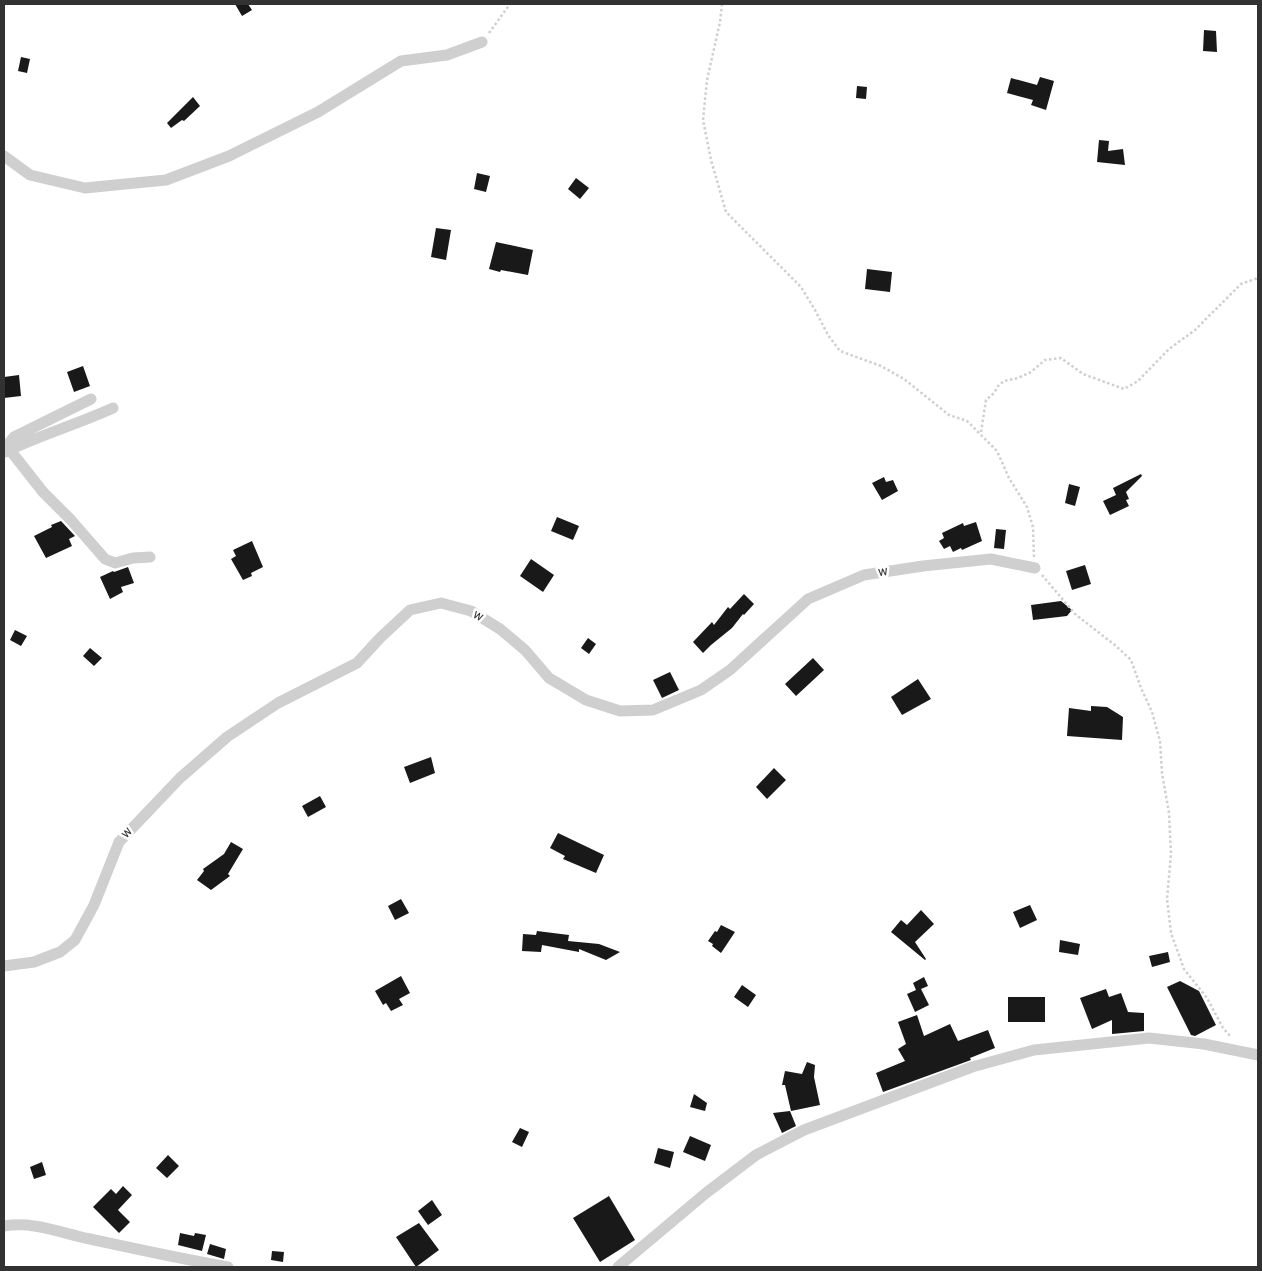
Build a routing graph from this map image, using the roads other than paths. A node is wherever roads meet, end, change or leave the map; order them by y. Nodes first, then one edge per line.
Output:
1 (482, 42) road end
2 (4, 156) edge
3 (91, 399) dead end
4 (113, 408) dead end
5 (6, 451) edge
6 (150, 557) dead end
7 (1035, 568) road end
8 (4, 966) edge
9 (1258, 1055) edge
10 (4, 1226) edge
11 (228, 1267) edge
12 (618, 1267) edge

1 - 2 street
3 - 5 street
4 - 5 street
5 - 6 street
7 - 8 street, w
9 - 12 street
10 - 11 street

